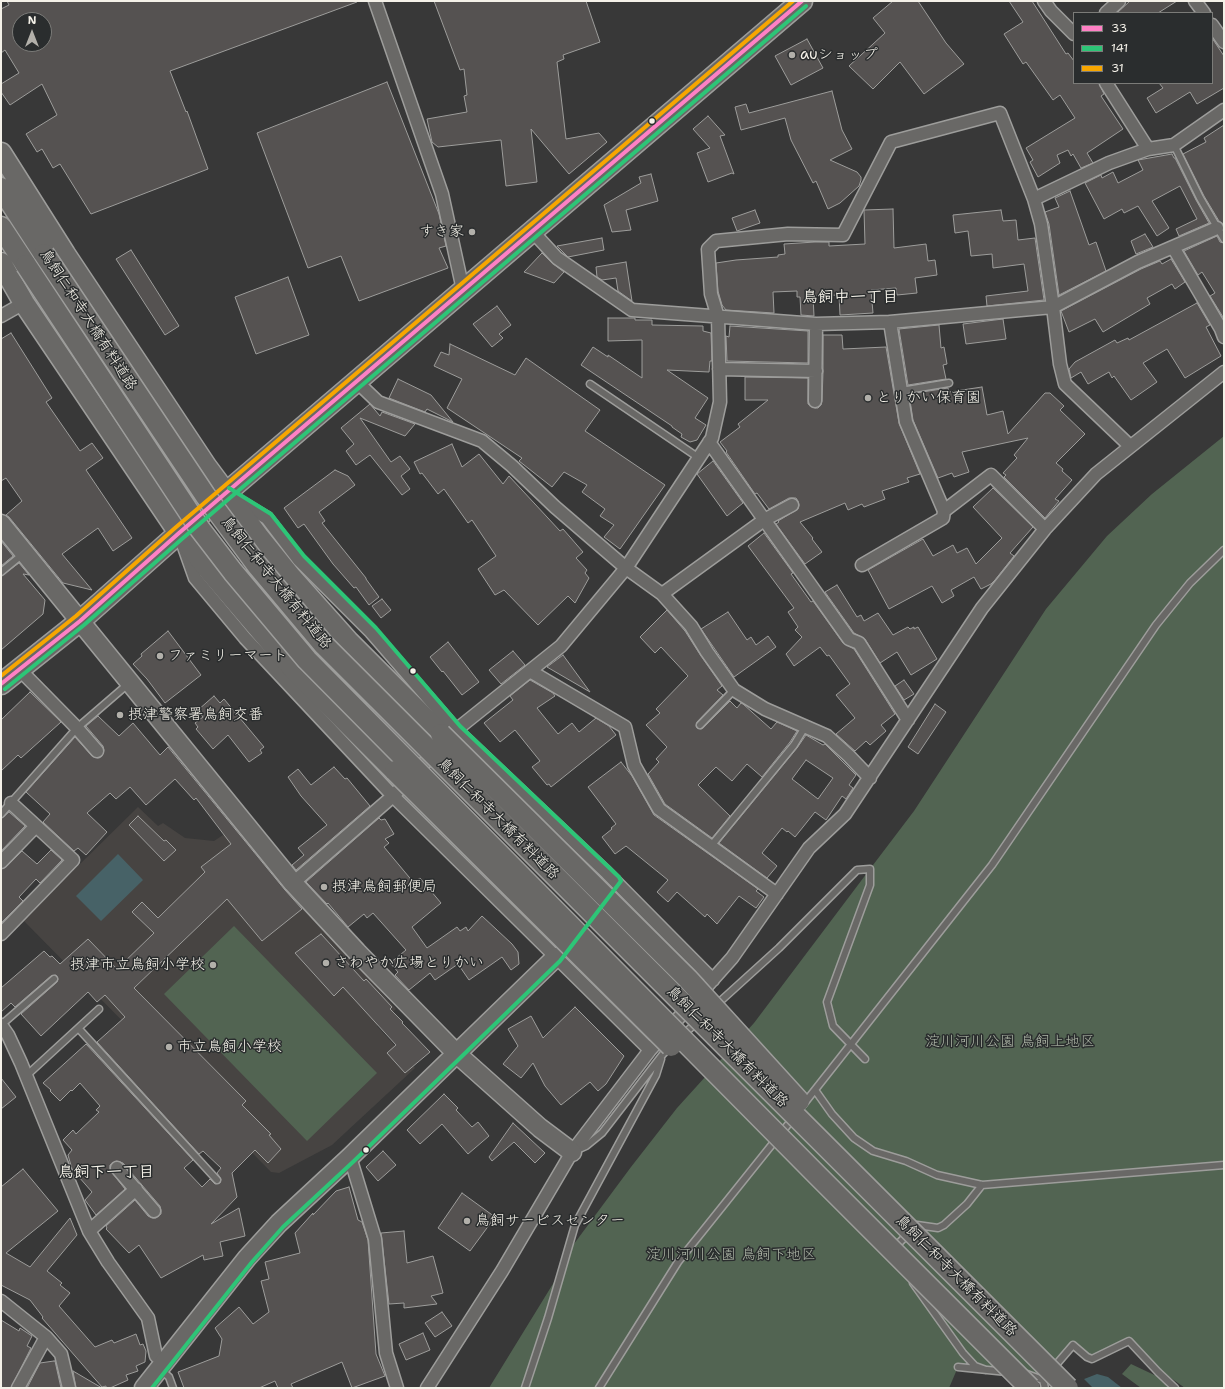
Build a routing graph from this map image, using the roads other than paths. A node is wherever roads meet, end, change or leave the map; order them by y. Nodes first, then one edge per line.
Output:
1 (375, 1) edge
2 (802, 1) edge
3 (1044, 1) edge
4 (1119, 1) edge
5 (1195, 1) edge
6 (1107, 12) edge
7 (1203, 12) edge
8 (1213, 26) edge
9 (1073, 33) edge
10 (1223, 38) edge
11 (1107, 84) edge
12 (1224, 110) edge
13 (1174, 144) junction
14 (1148, 149) junction
15 (1, 152) edge
16 (1, 188) edge
17 (1034, 199) junction
18 (1, 227) edge
19 (1217, 228) junction
20 (532, 231) junction
21 (1224, 239) edge
22 (1173, 247) junction
23 (1, 264) edge
24 (463, 290) junction
25 (24, 303) junction
26 (1053, 307) junction
27 (1, 316) edge
28 (718, 317) junction
29 (890, 322) junction
30 (816, 324) junction
31 (1224, 337) edge
32 (719, 369) junction
33 (816, 371) junction
34 (1224, 372) edge
35 (356, 381) junction
36 (949, 383) dead end
37 (590, 384) dead end
38 (901, 391) junction
39 (815, 401) dead end
40 (710, 442) junction
41 (1130, 446) junction
42 (699, 458) junction
43 (226, 493) junction
44 (792, 505) dead end
45 (944, 511) junction
46 (764, 520) junction
47 (1, 524) edge
48 (1045, 529) junction
49 (179, 533) junction
50 (1224, 550) edge
51 (24, 552) junction
52 (862, 565) dead end
53 (626, 568) junction
54 (1, 572) edge
55 (662, 594) junction
56 (80, 621) junction
57 (19, 669) junction
58 (530, 671) junction
59 (130, 682) junction
60 (1, 684) edge
61 (734, 690) junction
62 (908, 720) junction
63 (700, 725) dead end
64 (805, 726) junction
65 (77, 728) junction
66 (449, 732) junction
67 (97, 751) dead end
68 (870, 778) junction
69 (393, 796) junction
70 (11, 803) junction
71 (1, 814) edge
72 (36, 826) junction
73 (711, 846) junction
74 (1, 862) edge
75 (615, 882) junction
76 (293, 883) junction
77 (777, 894) junction
78 (1, 934) edge
79 (556, 957) junction
80 (54, 979) dead end
81 (713, 980) junction
82 (99, 1009) dead end
83 (709, 1011) dead end
84 (703, 1017) dead end
85 (1, 1025) edge
86 (79, 1028) junction
87 (850, 1045) junction
88 (650, 1050) junction
89 (457, 1054) junction
90 (663, 1054) junction
91 (865, 1059) dead end
92 (26, 1076) junction
93 (815, 1090) junction
94 (572, 1152) junction
95 (350, 1157) junction
96 (836, 1157) junction
97 (1224, 1165) edge
98 (117, 1168) dead end
99 (818, 1176) junction
100 (217, 1180) dead end
101 (982, 1185) junction
102 (136, 1189) junction
103 (154, 1211) dead end
104 (89, 1231) junction
105 (1, 1301) edge
106 (46, 1337) junction
107 (162, 1365) junction
108 (958, 1367) dead end
109 (986, 1370) junction
110 (1037, 1384) edge
111 (18, 1388) edge
112 (69, 1388) edge
113 (144, 1388) edge
114 (173, 1388) edge
115 (397, 1388) edge
116 (427, 1388) edge
117 (525, 1388) edge
118 (599, 1388) edge
119 (1044, 1388) edge
120 (1068, 1388) edge
121 (1175, 1388) edge

1 - 24 street
2 - 20 main road
3 - 9 street
4 - 6 street
5 - 7 street
8 - 10 street
11 - 14 street
12 - 13 street
13 - 14 street
13 - 19 lane
14 - 17 street
15 - 43 main road
16 - 96 main road, 鳥飼仁和寺大橋有料道路, bridge
17 - 26 street
17 - 28 street
18 - 99 main road, 鳥飼仁和寺大橋有料道路, bridge
19 - 21 lane
19 - 22 street
20 - 24 main road
20 - 28 street
22 - 26 street
22 - 31 street
23 - 25 main road
24 - 35 main road
25 - 27 street
25 - 49 main road
26 - 29 street
26 - 41 street
28 - 30 street
28 - 32 street
29 - 30 street
29 - 38 street
30 - 33 street
32 - 33 street
32 - 40 street
33 - 39 street
34 - 41 street
35 - 43 main road
35 - 53 street
36 - 38 lane
37 - 42 lane
38 - 45 street
40 - 42 street
40 - 46 street
41 - 48 street
42 - 53 street
43 - 49 main road
43 - 66 main road
44 - 46 street
45 - 48 street
45 - 52 street
46 - 55 street
46 - 62 street
47 - 51 street
48 - 62 street
49 - 56 main road
49 - 69 street
49 - 99 main road, bridge
50 - 87 lane
51 - 54 lane
51 - 56 street
53 - 55 street
53 - 58 street
55 - 61 street
56 - 57 main road
56 - 59 street
57 - 60 main road
57 - 65 street
58 - 66 street
58 - 73 street
59 - 65 lane
59 - 76 street
61 - 63 lane
61 - 64 street
62 - 68 street
64 - 68 street
64 - 73 lane
65 - 67 street
65 - 70 lane
66 - 69 street
66 - 75 street
66 - 96 main road, bridge
68 - 77 street
69 - 76 street
69 - 79 street
70 - 71 lane
70 - 72 street
72 - 74 street
72 - 78 street
73 - 77 street
75 - 79 street
75 - 81 street
76 - 89 street
77 - 81 street
79 - 88 street
79 - 89 street
80 - 85 lane
81 - 88 street
82 - 86 lane
83 - 87 lane
84 - 90 lane
85 - 92 street
86 - 92 lane
86 - 100 lane
87 - 91 lane
87 - 93 lane
88 - 94 street
89 - 94 street
89 - 95 street
90 - 94 lane
90 - 117 lane
92 - 104 street
93 - 101 lane
93 - 118 lane
94 - 116 street
95 - 107 street
95 - 115 street
96 - 120 main road, 鳥飼仁和寺大橋有料道路, bridge
97 - 101 lane
98 - 102 street
99 - 110 main road, 鳥飼仁和寺大橋有料道路, bridge
101 - 109 lane
102 - 103 street
102 - 104 street
104 - 107 street
105 - 106 street
106 - 111 street
106 - 112 street
107 - 113 street
107 - 114 lane
108 - 109 lane
109 - 110 lane
110 - 119 lane
110 - 121 lane

